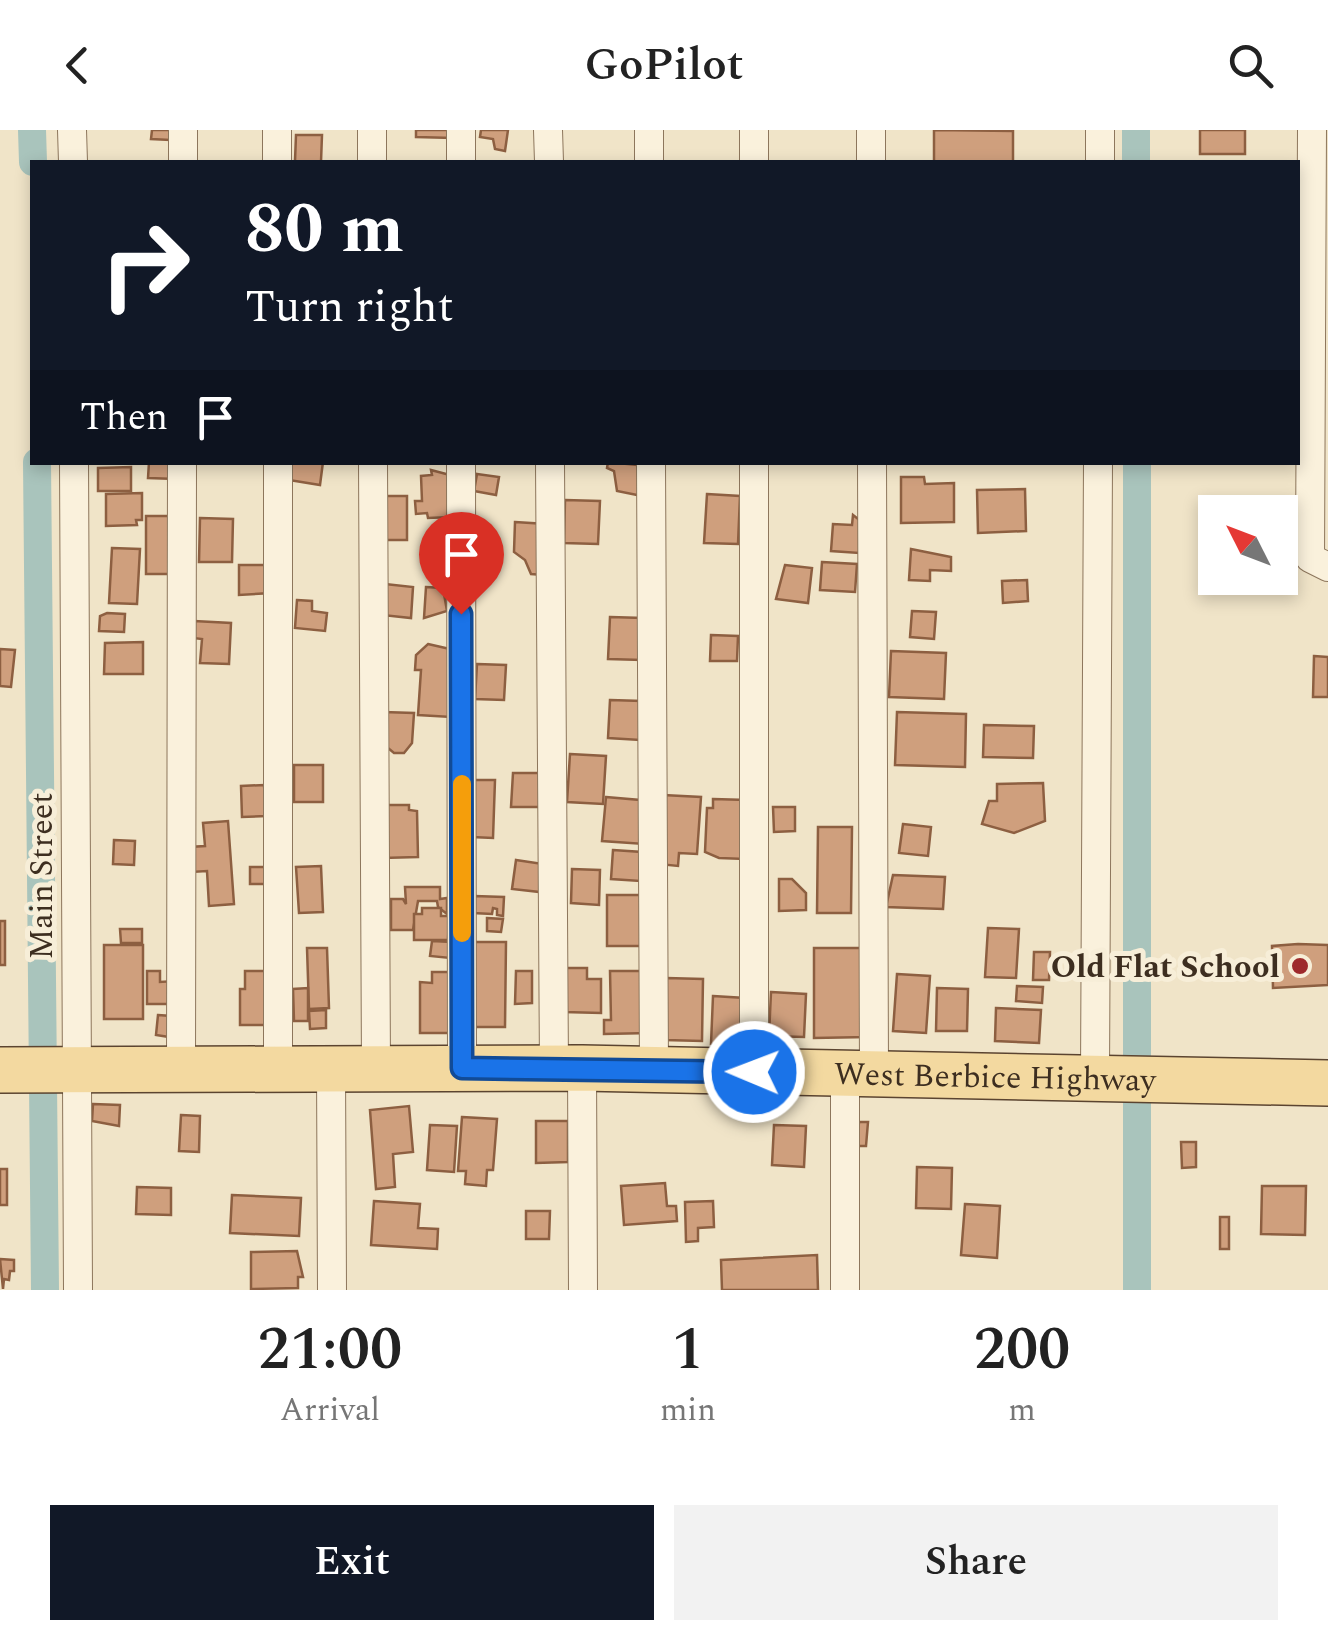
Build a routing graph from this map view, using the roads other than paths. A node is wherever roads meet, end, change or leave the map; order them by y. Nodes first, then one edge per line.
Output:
1 (72, 130) edge
2 (183, 130) edge
3 (277, 130) edge
4 (372, 130) edge
5 (460, 130) edge
6 (548, 130) edge
7 (649, 130) edge
8 (754, 130) edge
9 (871, 130) edge
10 (1100, 130) edge
11 (1312, 130) edge
12 (73, 160) edge
13 (183, 160) edge
14 (277, 160) edge
15 (372, 160) edge
16 (460, 160) edge
17 (549, 160) edge
18 (649, 160) edge
19 (754, 160) edge
20 (871, 160) edge
21 (1100, 160) edge
22 (74, 465) edge
23 (182, 465) edge
24 (278, 465) edge
25 (373, 465) edge
26 (461, 465) edge
27 (550, 465) edge
28 (650, 465) edge
29 (754, 465) edge
30 (872, 465) edge
31 (1098, 465) edge
32 (1328, 567) edge
33 (278, 1068) junction
34 (331, 1068) junction
35 (376, 1068) junction
36 (462, 1068) junction
37 (568, 1068) junction
38 (180, 1069) junction
39 (0, 1070) edge
40 (77, 1070) junction
41 (654, 1070) junction
42 (754, 1072) junction
43 (859, 1074) junction
44 (1095, 1076) junction
45 (1328, 1083) edge
46 (78, 1290) edge
47 (332, 1290) edge
48 (583, 1290) edge
49 (844, 1290) edge

1 - 12 street
2 - 13 street
3 - 14 street
4 - 15 street
5 - 16 street
6 - 17 street
7 - 18 street
8 - 19 street
9 - 20 street
10 - 21 street
11 - 32 street
22 - 40 street, Main Street
23 - 38 street
24 - 33 street
25 - 35 street
26 - 36 street
27 - 37 street
28 - 41 street
29 - 42 street
30 - 43 street
31 - 44 street
33 - 34 main road, West Berbice Highway
33 - 38 main road, West Berbice Highway
34 - 35 main road, West Berbice Highway
34 - 47 street
35 - 36 main road, West Berbice Highway
36 - 37 main road, West Berbice Highway
37 - 41 main road, West Berbice Highway
37 - 48 street
38 - 40 main road, West Berbice Highway
39 - 40 main road, West Berbice Highway
40 - 46 street, Main Street
41 - 42 main road, West Berbice Highway
42 - 43 main road, West Berbice Highway
43 - 44 main road, West Berbice Highway
43 - 49 street
44 - 45 main road, West Berbice Highway

